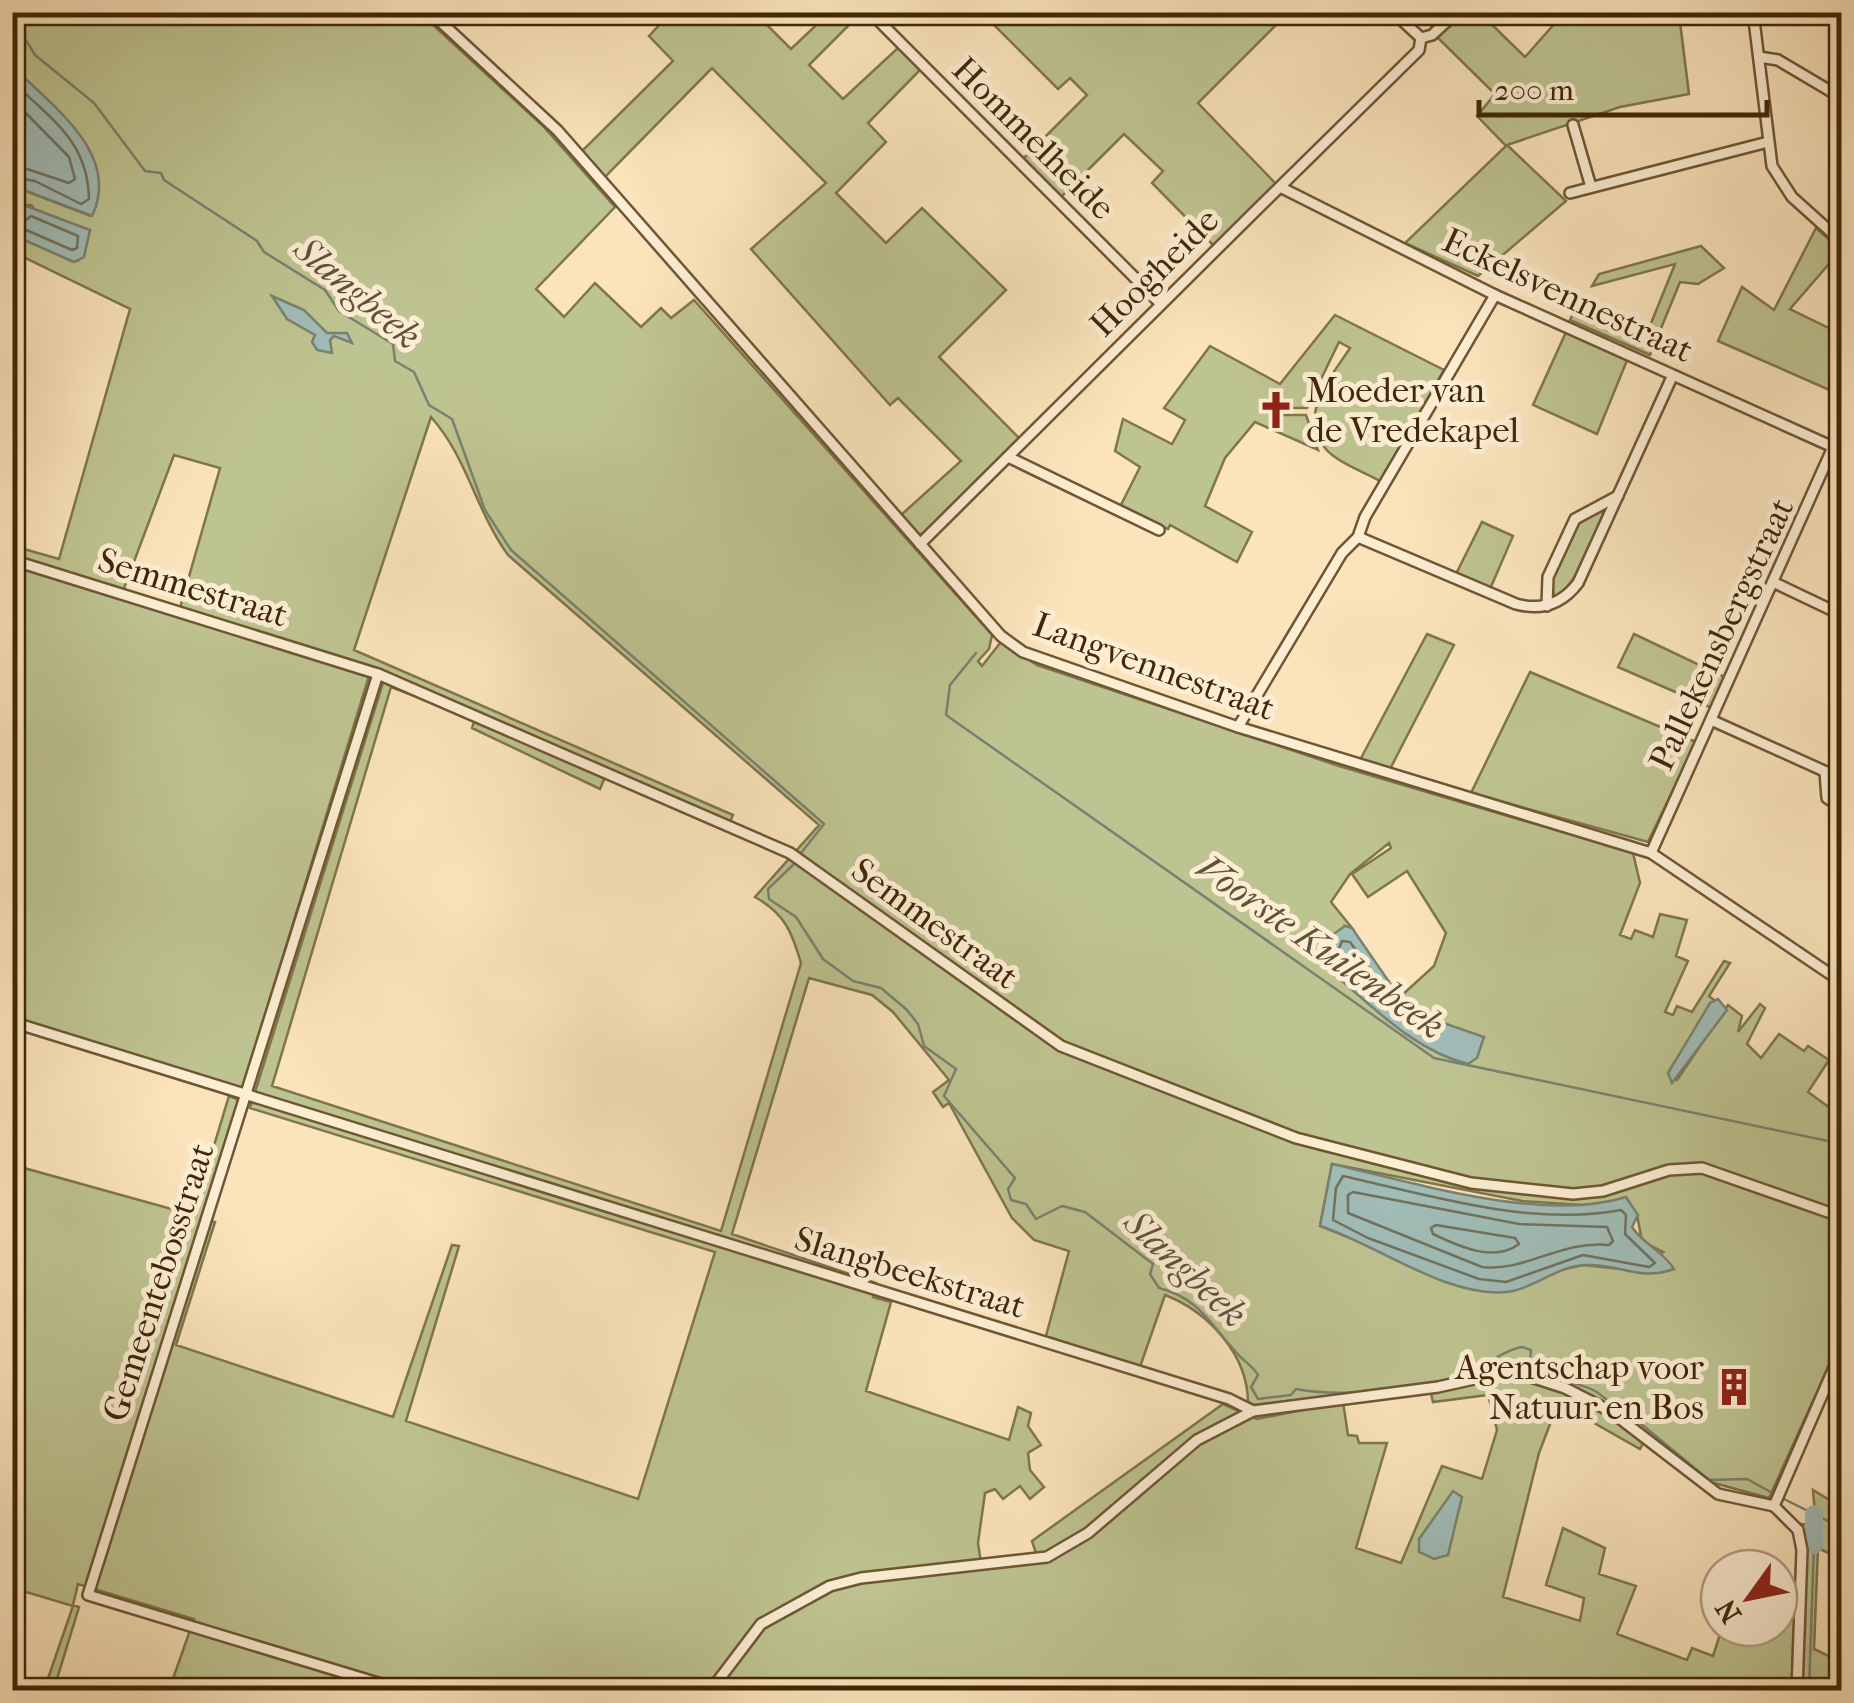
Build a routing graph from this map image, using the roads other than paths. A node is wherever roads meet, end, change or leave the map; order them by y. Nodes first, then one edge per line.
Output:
1 (430, 12) edge
2 (870, 12) edge
3 (1393, 12) edge
4 (1457, 12) edge
5 (1753, 12) edge
6 (1422, 38) junction
7 (1759, 58) junction
8 (1842, 98) edge
9 (1573, 126) dead end
10 (1768, 142) junction
11 (1591, 187) junction
12 (1282, 188) junction
13 (1570, 193) dead end
14 (1842, 242) edge
15 (1494, 295) junction
16 (1160, 302) junction
17 (1672, 377) junction
18 (1842, 438) edge
19 (1833, 447) junction
20 (1008, 456) junction
21 (1618, 496) junction
22 (1159, 530) dead end
23 (1358, 537) junction
24 (920, 544) junction
25 (12, 560) edge
26 (1775, 583) junction
27 (1547, 606) junction
28 (1842, 615) edge
29 (378, 674) junction
30 (1711, 720) junction
31 (1238, 727) junction
32 (1825, 772) junction
33 (1842, 779) edge
34 (1842, 808) edge
35 (1651, 854) junction
36 (1842, 982) edge
37 (12, 1022) edge
38 (246, 1096) junction
39 (1842, 1217) edge
40 (1842, 1350) edge
41 (1253, 1411) junction
42 (1774, 1506) junction
43 (401, 1690) edge
44 (711, 1690) edge
45 (1796, 1690) edge

1 - 24 street, Langvennestraat
2 - 16 street, Hommelheide
3 - 6 street
4 - 6 street, Hoogheide
5 - 7 street
6 - 12 street, Hoogheide
7 - 8 street
7 - 10 street
9 - 11 street
10 - 11 street
10 - 14 street
11 - 13 street
12 - 15 street, Eckelsvennestraat
12 - 16 street, Hoogheide
15 - 17 street, Eckelsvennestraat
15 - 23 street
16 - 20 street, Hoogheide
17 - 19 street, Eckelsvennestraat
17 - 21 street
18 - 19 street, Pallekensbergstraat
19 - 26 street, Pallekensbergstraat
20 - 22 street
20 - 24 street, Hoogheide
21 - 27 street
21 - 27 street
23 - 27 street
23 - 31 street
24 - 31 street, Langvennestraat
25 - 29 street, Semmestraat
26 - 28 street
26 - 30 street, Pallekensbergstraat
29 - 38 street, Gemeentebosstraat
29 - 39 street, Semmestraat
30 - 32 street
30 - 35 street, Pallekensbergstraat
31 - 35 street, Langvennestraat
32 - 33 street
32 - 34 street
35 - 36 street, Langvennestraat
37 - 38 street, Slangbeekstraat
38 - 41 street, Slangbeekstraat
38 - 43 street, Gemeentebosstraat
40 - 42 street
41 - 42 street, Slangbeekstraat
41 - 44 street
42 - 45 street

